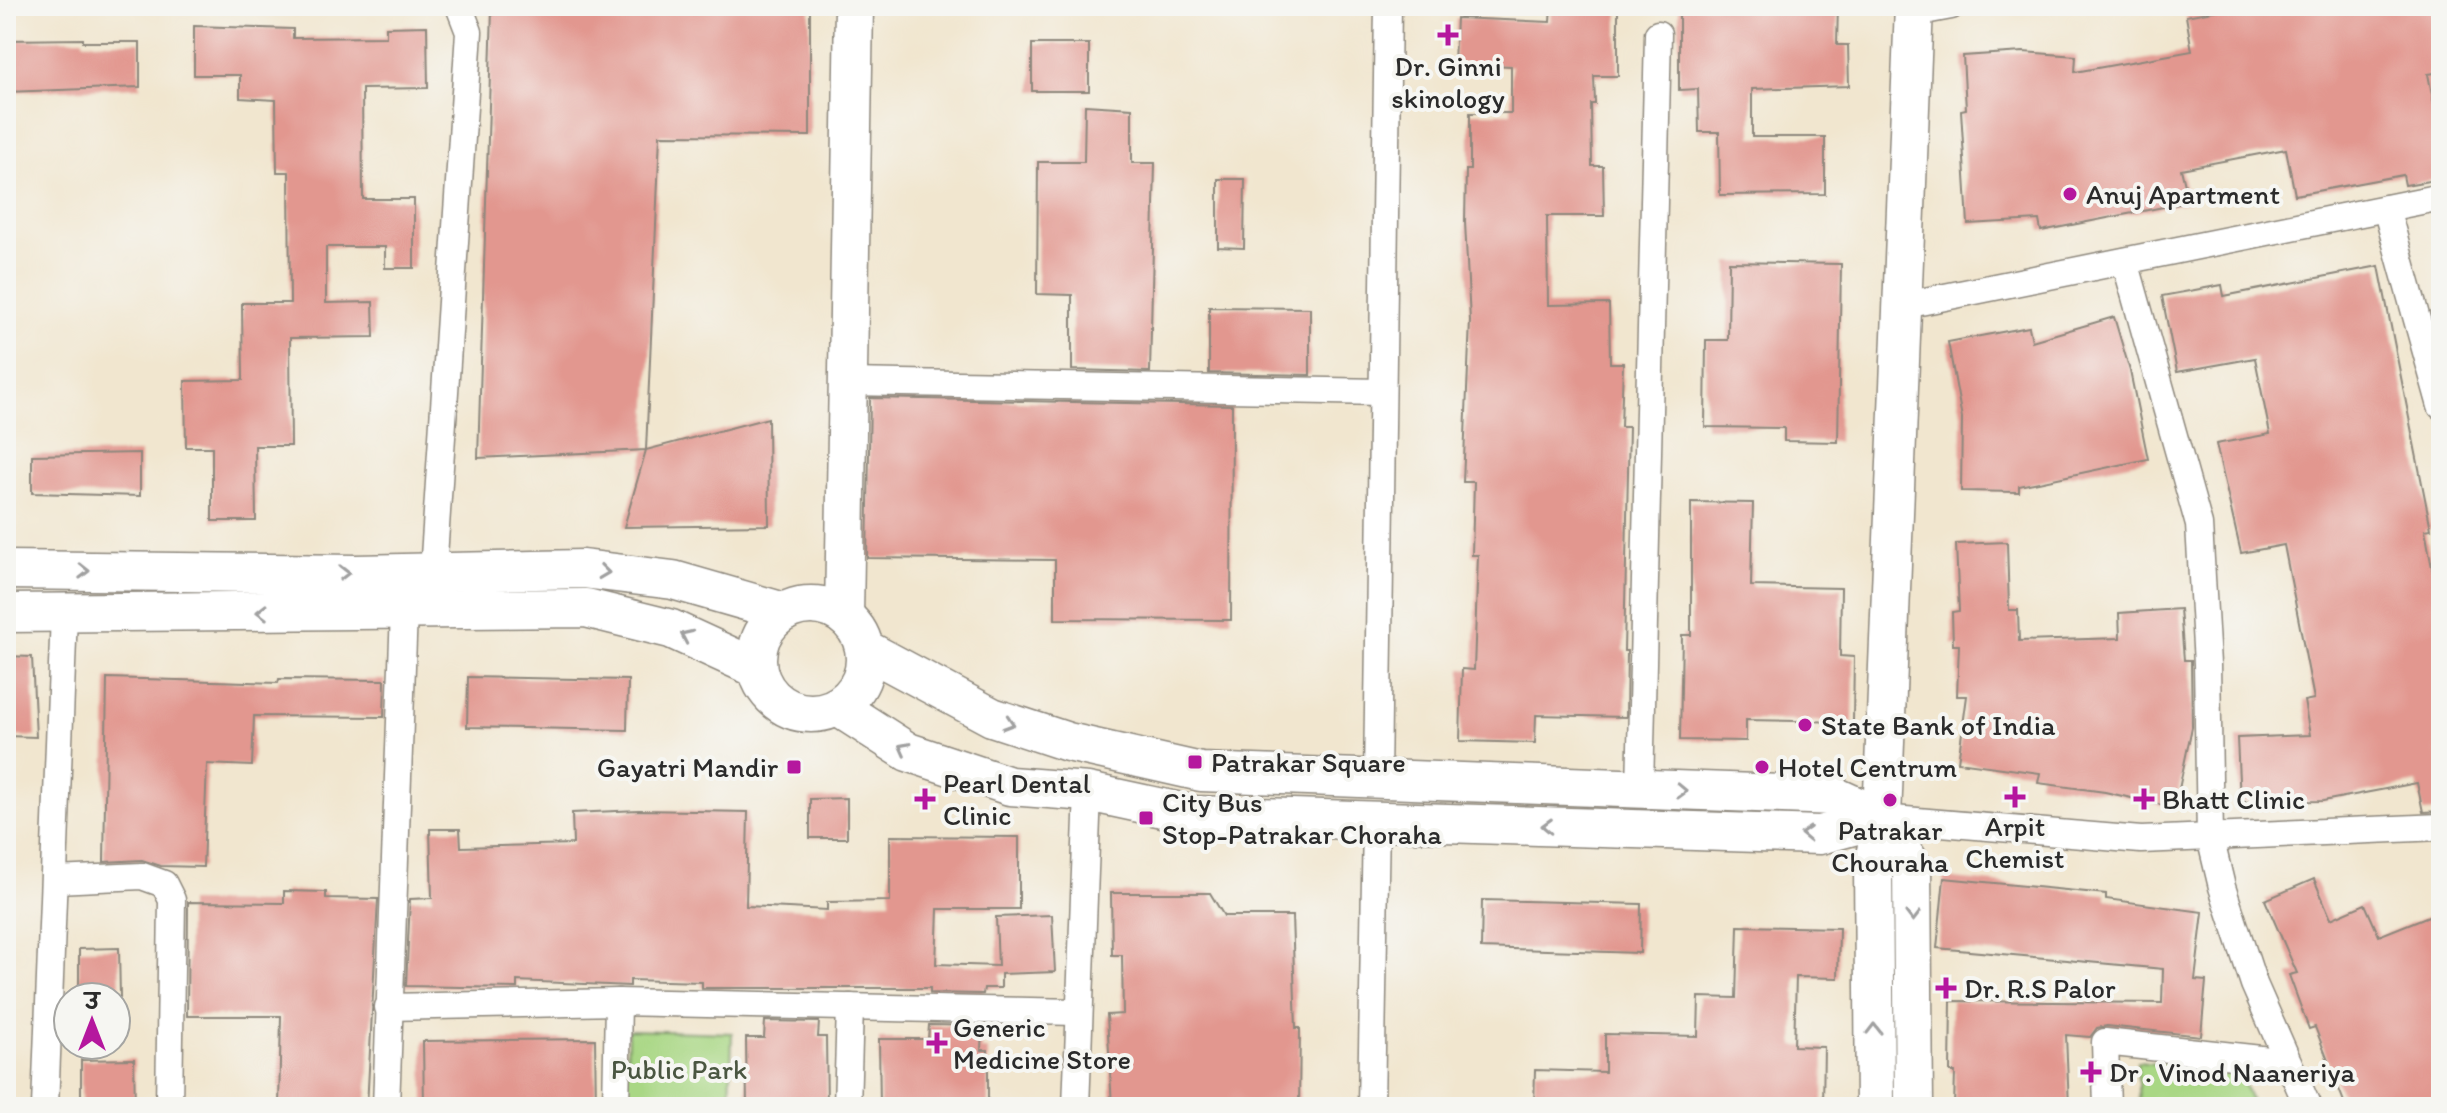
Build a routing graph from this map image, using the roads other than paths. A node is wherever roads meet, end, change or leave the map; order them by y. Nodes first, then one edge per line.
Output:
1 (854, 6) edge
2 (1388, 6) edge
3 (1951, 6) edge
4 (468, 9) edge
5 (1914, 10) edge
6 (1658, 34) dead end
7 (2441, 197) edge
8 (2386, 208) junction
9 (2125, 261) junction
10 (1905, 305) junction
11 (847, 382) junction
12 (1382, 392) junction
13 (2441, 406) edge
14 (6, 570) edge
15 (433, 572) junction
16 (404, 611) junction
17 (784, 612) junction
18 (6, 613) edge
19 (64, 614) junction
20 (844, 616) junction
21 (865, 649) junction
22 (756, 668) junction
23 (838, 707) junction
24 (1377, 779) junction
25 (1640, 789) junction
26 (1088, 792) junction
27 (1882, 818) junction
28 (1376, 821) junction
29 (2441, 827) edge
30 (2210, 837) junction
31 (56, 880) junction
32 (618, 1002) junction
33 (388, 1007) junction
34 (850, 1007) junction
35 (1077, 1012) junction
36 (2288, 1062) junction
37 (45, 1107) edge
38 (169, 1107) edge
39 (386, 1107) edge
40 (616, 1107) edge
41 (847, 1107) edge
42 (1076, 1107) edge
43 (1371, 1107) edge
44 (1875, 1107) edge
45 (1914, 1107) edge
46 (2107, 1107) edge
47 (2308, 1107) edge

1 - 11 main road
2 - 12 street
3 - 5 street
4 - 15 street
5 - 10 main road
6 - 25 street
7 - 8 street
8 - 9 street
8 - 13 street
9 - 10 street
9 - 30 street
10 - 27 main road
11 - 12 street
11 - 20 main road
12 - 24 street
14 -> 15 main road
15 -> 17 main road
16 -> 19 main road
22 -> 16 main road
16 - 33 street
17 - 20 main road
17 - 22 main road
18 - 19 main road
19 - 31 street
20 - 21 main road
21 - 23 main road
21 -> 24 main road
22 - 23 main road
26 -> 23 main road
24 - 25 main road
25 -> 27 main road
26 - 28 main road
26 - 35 street
27 -> 28 main road
27 - 30 street
44 -> 27 main road
27 -> 45 main road
28 - 43 street
29 - 30 street
30 - 36 street
31 - 37 street
31 - 38 street
32 - 33 street
32 - 34 street
32 - 40 street
33 - 39 street
34 - 35 street
34 - 41 street
35 - 42 street
36 - 46 street
36 - 47 street

